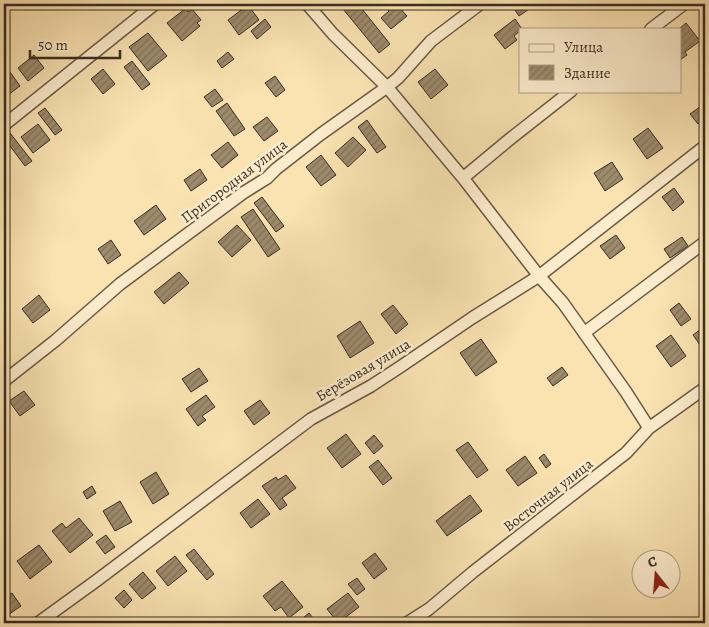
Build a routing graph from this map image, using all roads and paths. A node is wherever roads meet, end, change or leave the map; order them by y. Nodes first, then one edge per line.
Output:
1 (154, 4) edge
2 (308, 4) edge
3 (480, 4) edge
4 (684, 4) edge
5 (652, 28) edge
6 (387, 87) junction
7 (570, 92) edge
8 (4, 125) edge
9 (705, 146) edge
10 (463, 178) junction
11 (705, 242) edge
12 (539, 276) junction
13 (584, 333) junction
14 (4, 381) edge
15 (705, 388) edge
16 (650, 428) junction
17 (38, 623) edge
18 (408, 623) edge

1 - 8 street
2 - 6 street
3 - 6 street, Пригородная улица
4 - 5 street
6 - 10 street
6 - 14 street, Пригородная улица
7 - 10 street
9 - 12 street, Берёзовая улица
10 - 12 street
11 - 13 street
12 - 13 street
12 - 17 street, Берёзовая улица
13 - 16 street
15 - 16 street, Восточная улица
16 - 18 street, Восточная улица

